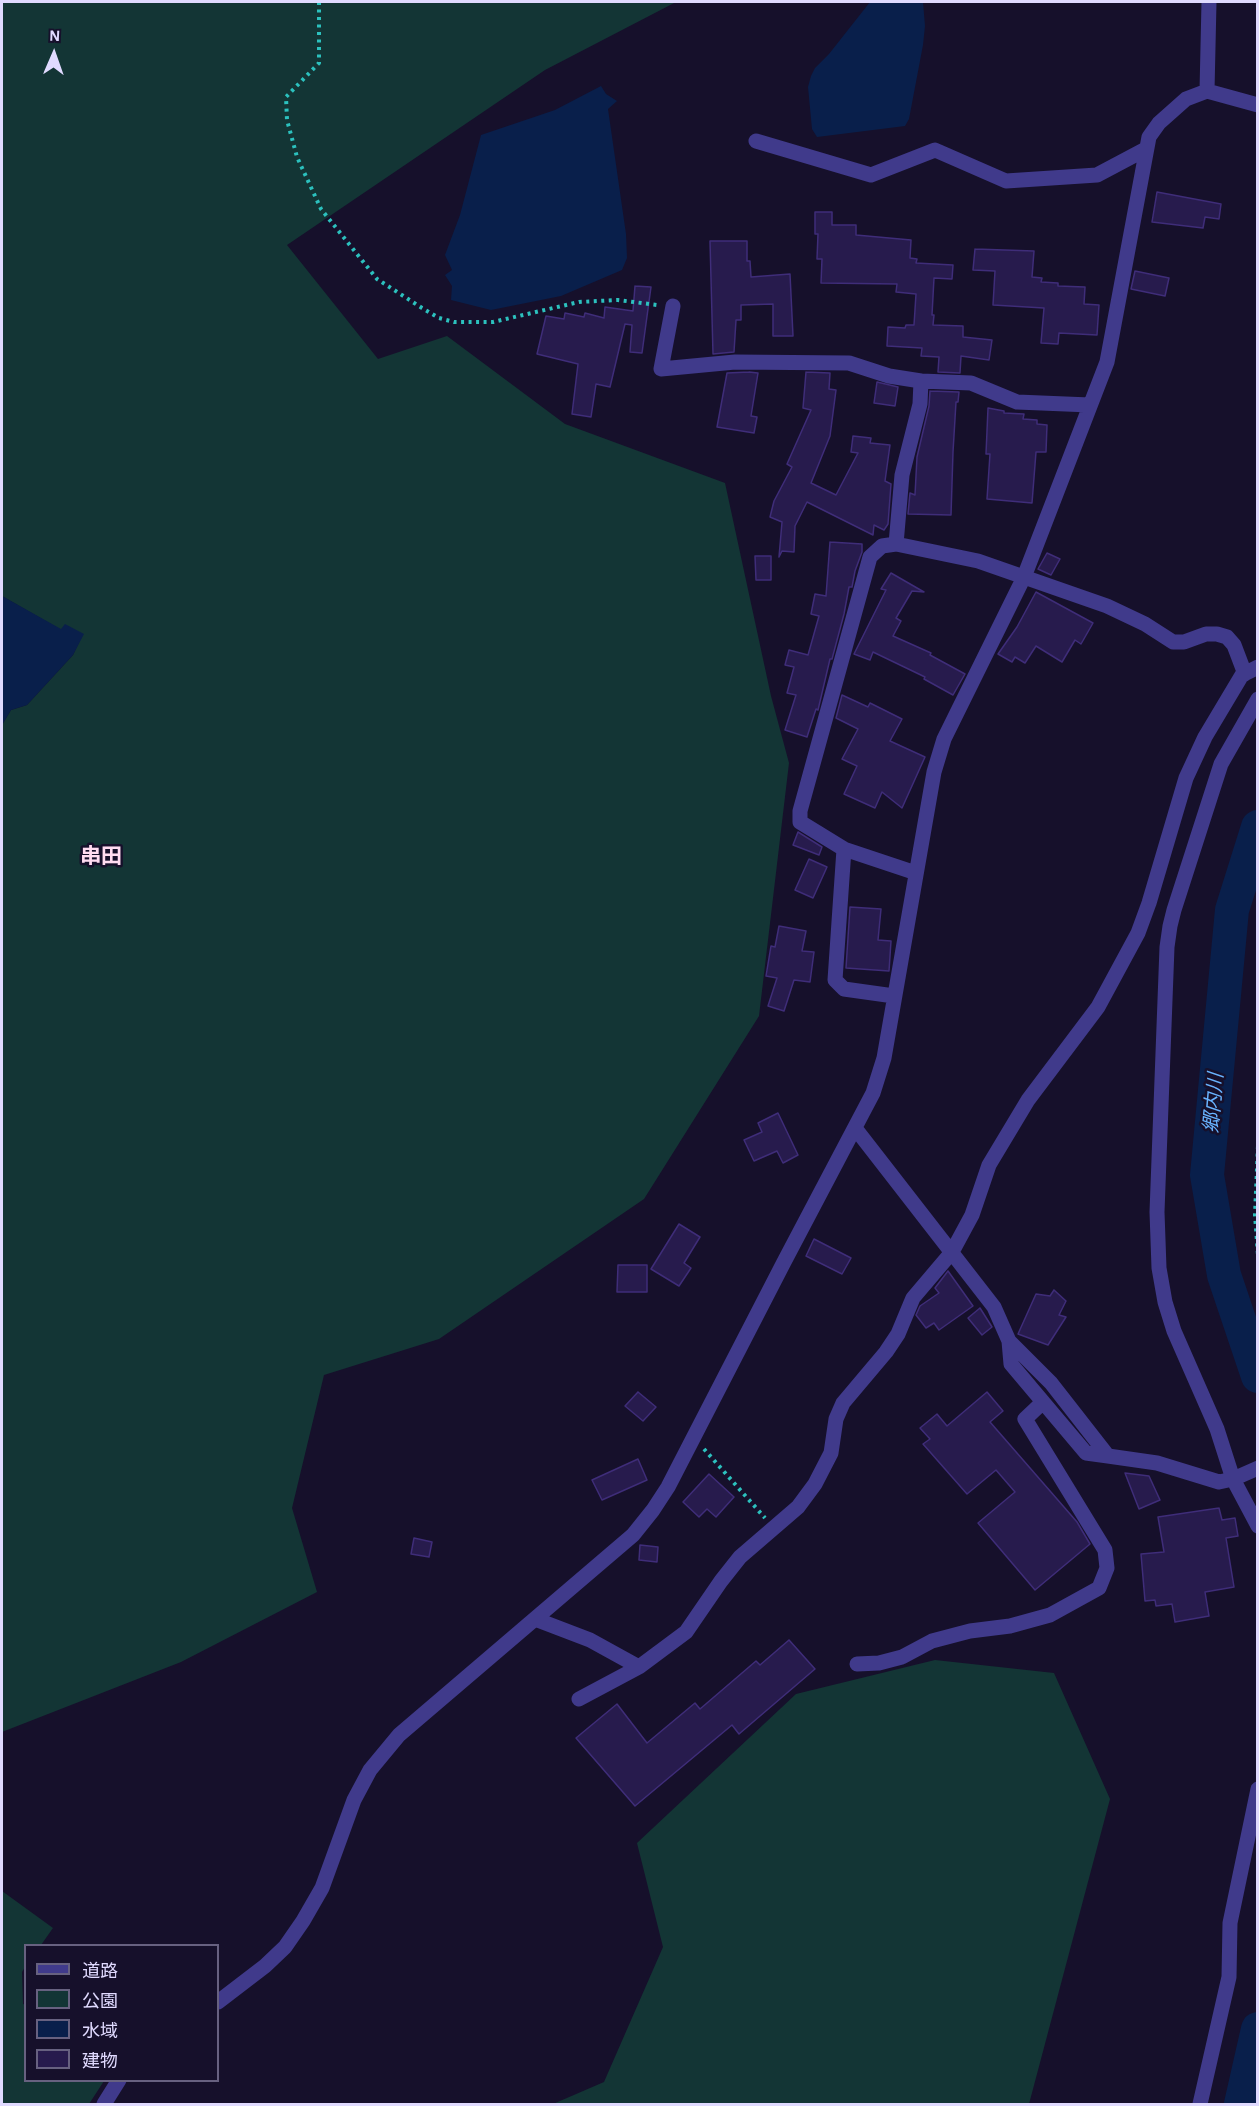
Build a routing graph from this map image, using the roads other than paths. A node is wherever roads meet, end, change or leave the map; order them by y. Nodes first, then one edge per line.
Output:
1 (1209, 2) edge
2 (1208, 91) junction
3 (1257, 105) edge
4 (756, 141) dead end
5 (1146, 149) junction
6 (673, 306) road end
7 (921, 381) junction
8 (1090, 405) junction
9 (896, 544) junction
10 (1023, 578) junction
11 (1251, 671) edge
12 (1257, 699) edge
13 (844, 849) junction
14 (916, 873) junction
15 (894, 996) junction
16 (855, 1128) junction
17 (952, 1252) junction
18 (1009, 1341) junction
19 (1043, 1402) junction
20 (1108, 1456) junction
21 (1257, 1468) edge
22 (1236, 1477) junction
23 (1257, 1526) edge
24 (535, 1619) junction
25 (857, 1664) dead end
26 (639, 1667) junction
27 (579, 1699) dead end
28 (1257, 1789) edge
29 (219, 2001) edge
30 (118, 2082) edge
31 (104, 2104) edge
32 (1200, 2104) edge

1 - 2 street
2 - 3 street
2 - 5 street
4 - 5 street
5 - 8 street
6 - 7 street
7 - 8 street
7 - 9 street
8 - 10 street
9 - 10 street
9 - 13 street
10 - 11 street
10 - 14 street
11 - 17 street
12 - 22 street
13 - 14 street
13 - 15 street
14 - 15 street
15 - 16 street
16 - 17 street
16 - 24 street
17 - 18 street
17 - 26 street
18 - 19 street
18 - 20 street
19 - 20 street
19 - 25 street
20 - 22 street
21 - 22 street
22 - 23 street
24 - 26 street
24 - 29 street
26 - 27 street
28 - 32 street
30 - 31 street

